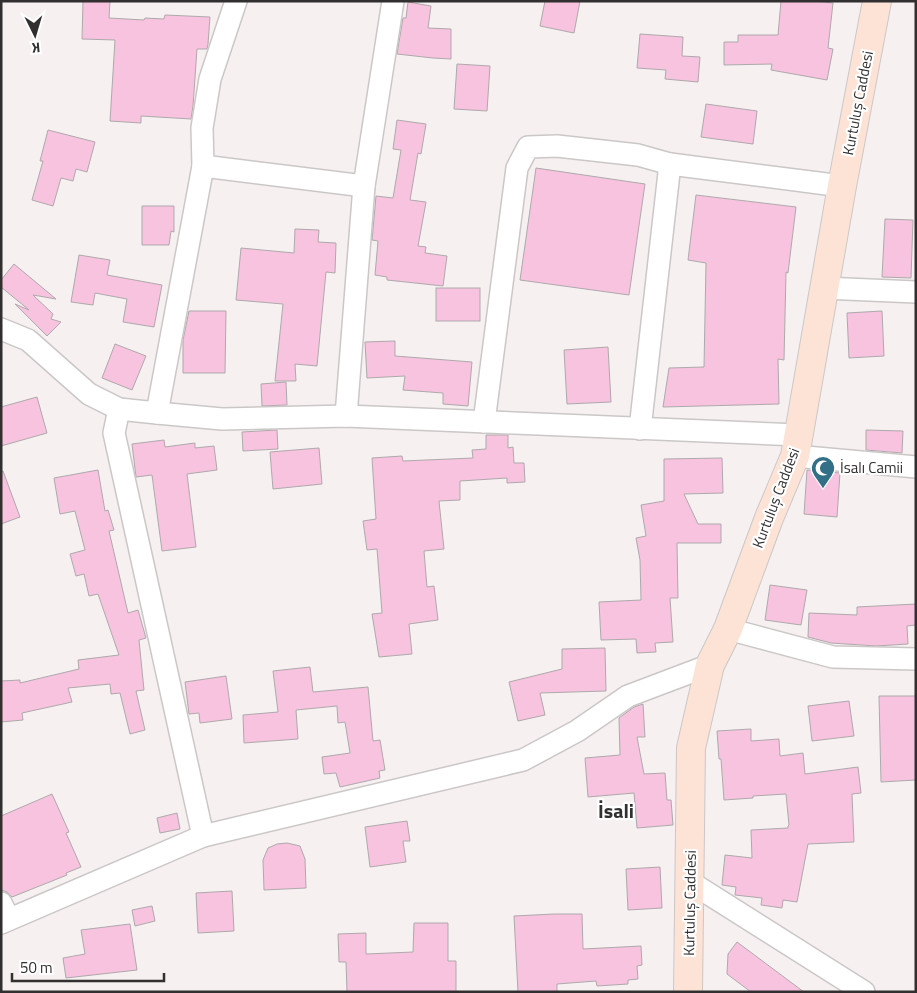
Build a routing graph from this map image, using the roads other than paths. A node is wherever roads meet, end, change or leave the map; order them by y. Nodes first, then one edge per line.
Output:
1 (236, 1) edge
2 (392, 1) edge
3 (877, 1) edge
4 (670, 164) junction
5 (204, 166) junction
6 (364, 186) junction
7 (842, 186) junction
8 (824, 288) junction
9 (916, 292) edge
10 (1, 329) edge
11 (119, 408) junction
12 (157, 413) junction
13 (346, 416) junction
14 (484, 422) junction
15 (640, 429) junction
16 (797, 445) junction
17 (916, 467) edge
18 (728, 630) junction
19 (916, 659) edge
20 (710, 665) junction
21 (202, 836) junction
22 (690, 882) junction
23 (4, 915) edge
24 (688, 992) edge
25 (864, 992) edge

1 - 5 street
2 - 6 street
3 - 7 main road, Kurtuluş Caddesi
4 - 7 street
4 - 14 street
4 - 15 street
5 - 6 street
5 - 12 street
6 - 13 street
7 - 8 main road, Kurtuluş Caddesi
8 - 9 street
8 - 16 main road, Kurtuluş Caddesi
10 - 11 street
11 - 12 street
11 - 21 street
12 - 13 street
13 - 14 street
14 - 15 street
15 - 16 street
16 - 17 street
16 - 18 main road, Kurtuluş Caddesi
18 - 19 street
18 - 20 main road, Kurtuluş Caddesi
20 - 21 street
20 - 22 main road, Kurtuluş Caddesi
21 - 23 street
22 - 24 main road, Kurtuluş Caddesi
22 - 25 street

